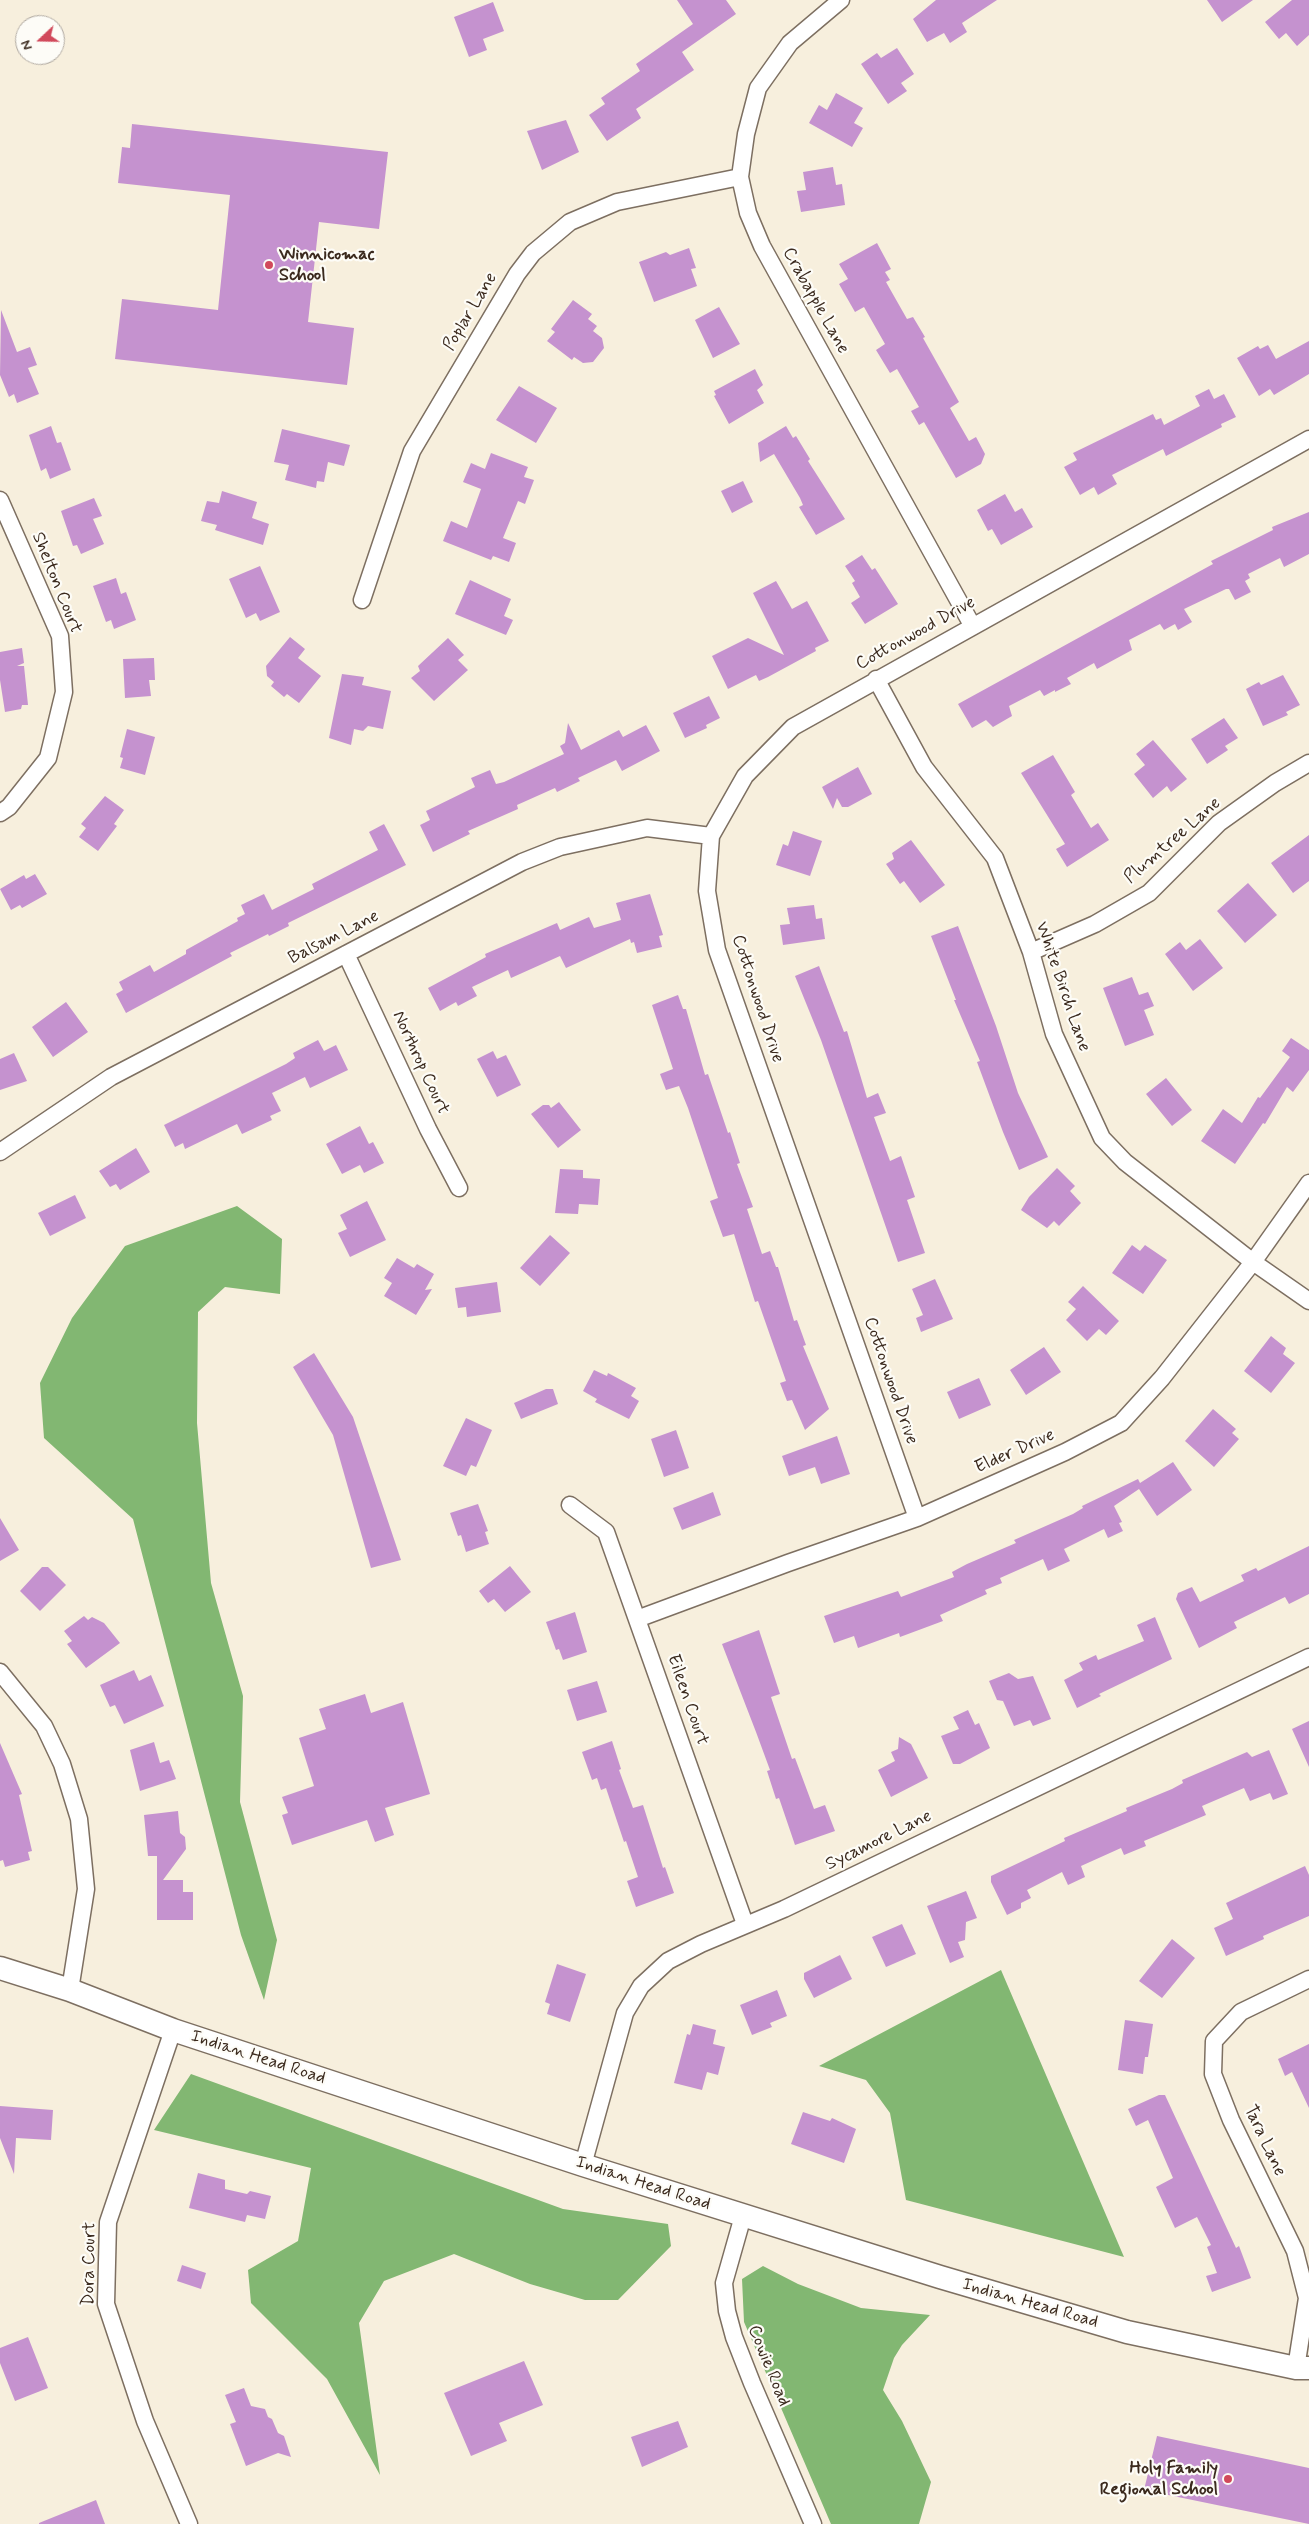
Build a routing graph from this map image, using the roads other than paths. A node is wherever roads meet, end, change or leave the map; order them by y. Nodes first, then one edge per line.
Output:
1 (841, 0) edge
2 (740, 177) junction
3 (1309, 439) edge
4 (0, 500) edge
5 (362, 600) dead end
6 (972, 625) junction
7 (876, 679) junction
8 (1309, 764) edge
9 (0, 813) edge
10 (711, 836) junction
11 (1031, 952) junction
12 (346, 954) junction
13 (0, 1152) edge
14 (1309, 1183) edge
15 (459, 1188) dead end
16 (1253, 1262) junction
17 (1309, 1301) edge
18 (570, 1505) dead end
19 (917, 1518) junction
20 (637, 1619) junction
21 (1309, 1657) edge
22 (0, 1672) edge
23 (744, 1924) junction
24 (0, 1968) edge
25 (1309, 1979) edge
26 (70, 1990) junction
27 (173, 2030) junction
28 (583, 2165) junction
29 (743, 2216) junction
30 (1305, 2370) edge
31 (189, 2524) edge
32 (813, 2524) edge

1 - 2 street, Crabapple Lane
2 - 5 street, Poplar Lane
2 - 6 street, Crabapple Lane
3 - 6 street, Cottonwood Drive
4 - 9 street, Shelton Court
6 - 7 street, Cottonwood Drive
7 - 10 street, Cottonwood Drive
7 - 11 street, White Birch Lane
8 - 11 street, Plumtree Lane
10 - 12 street, Balsam Lane
10 - 19 street, Cottonwood Drive
11 - 16 street, White Birch Lane
12 - 13 street, Balsam Lane
12 - 15 street, Northrop Court
14 - 16 street, Elder Drive
16 - 17 street, White Birch Lane
16 - 19 street, Elder Drive
18 - 20 street, Eileen Court
19 - 20 street, Elder Drive
20 - 23 street, Eileen Court
21 - 23 street, Sycamore Lane
22 - 26 street
23 - 28 street, Sycamore Lane
24 - 26 main road, Indian Head Road
25 - 30 street, Tara Lane
26 - 27 main road, Indian Head Road
27 - 28 main road, Indian Head Road
27 - 31 street, Dora Court
28 - 29 main road, Indian Head Road
29 - 30 main road, Indian Head Road
29 - 32 street, Cowie Road

